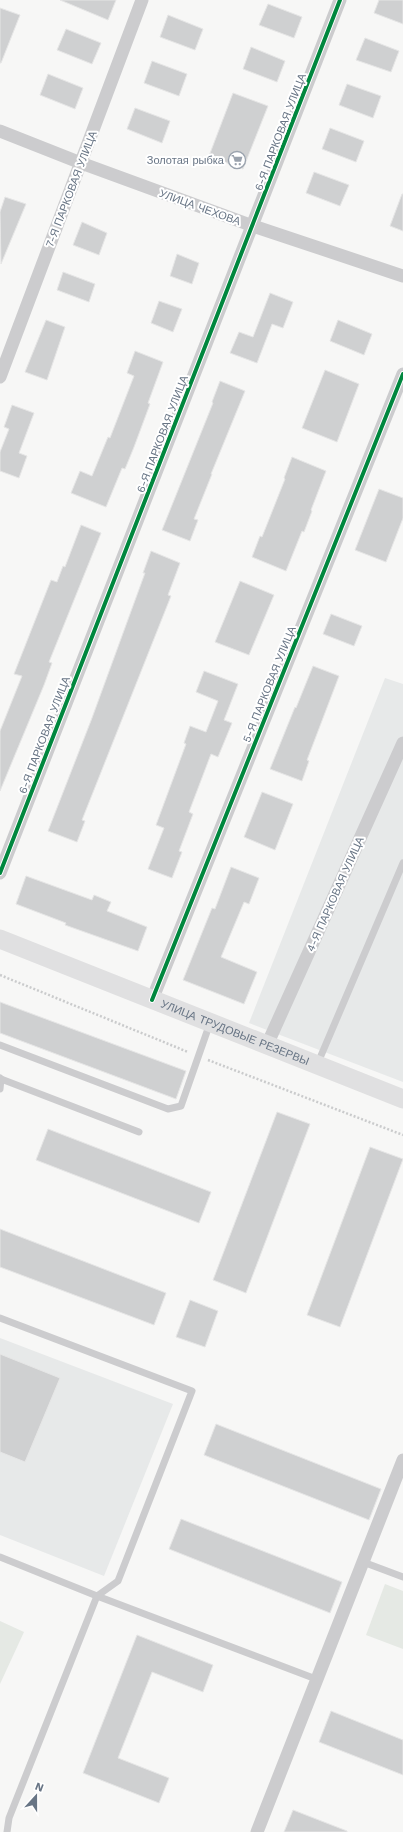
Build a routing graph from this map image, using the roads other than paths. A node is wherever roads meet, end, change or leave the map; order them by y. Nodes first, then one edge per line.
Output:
1 (142, 0) edge
2 (340, 0) edge
3 (0, 131) edge
4 (81, 163) junction
5 (253, 226) junction
6 (403, 276) edge
7 (403, 374) edge
8 (0, 377) edge
9 (403, 743) edge
10 (403, 863) edge
11 (0, 873) edge
12 (0, 940) edge
13 (152, 1000) junction
14 (210, 1023) junction
15 (0, 1045) edge
16 (266, 1045) junction
17 (317, 1065) junction
18 (1, 1078) edge
19 (0, 1089) edge
20 (403, 1099) edge
21 (139, 1132) dead end
22 (0, 1318) edge
23 (403, 1460) edge
24 (0, 1557) edge
25 (363, 1562) junction
26 (403, 1577) edge
27 (97, 1596) junction
28 (316, 1679) junction
29 (7, 1832) edge
30 (257, 1832) edge

1 - 4 street, 7-Я ПАРКОВАЯ УЛИЦА
2 - 5 street, 6-Я ПАРКОВАЯ УЛИЦА
3 - 4 street, УЛИЦА ЧЕХОВА
4 - 5 street, УЛИЦА ЧЕХОВА
4 - 8 street, 7-Я ПАРКОВАЯ УЛИЦА
5 - 6 street, УЛИЦА ЧЕХОВА
5 - 11 street, 6-Я ПАРКОВАЯ УЛИЦА
7 - 13 street, 5-Я ПАРКОВАЯ УЛИЦА
9 - 16 street, 4-Я ПАРКОВАЯ УЛИЦА
10 - 17 lane
12 - 13 main road, УЛИЦА ТРУДОВЫЕ РЕЗЕРВЫ
13 - 14 main road, УЛИЦА ТРУДОВЫЕ РЕЗЕРВЫ
14 - 15 lane
14 - 16 main road, УЛИЦА ТРУДОВЫЕ РЕЗЕРВЫ
16 - 17 main road, УЛИЦА ТРУДОВЫЕ РЕЗЕРВЫ
17 - 20 main road, УЛИЦА ТРУДОВЫЕ РЕЗЕРВЫ
18 - 19 lane
18 - 21 lane
22 - 27 lane
23 - 25 street
24 - 27 lane
25 - 26 lane
25 - 28 street
27 - 28 lane
27 - 29 lane
28 - 30 street

